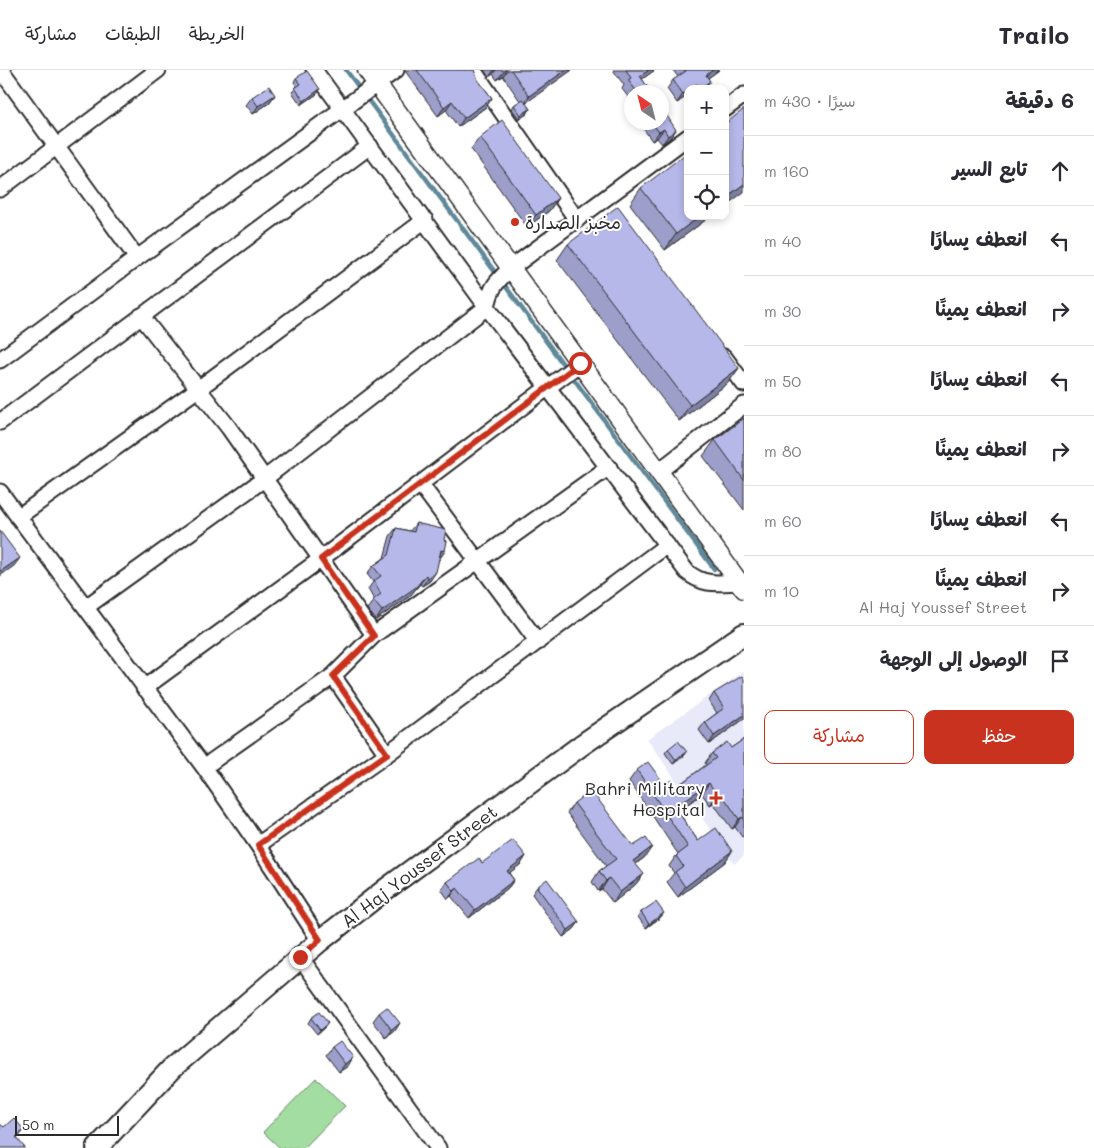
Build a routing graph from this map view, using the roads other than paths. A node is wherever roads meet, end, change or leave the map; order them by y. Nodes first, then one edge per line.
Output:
1 (158, 70) edge
2 (314, 70) edge
3 (366, 70) edge
4 (396, 70) edge
5 (473, 70) edge
6 (5, 74) edge
7 (377, 84) junction
8 (744, 96) edge
9 (729, 106) edge
10 (342, 109) junction
11 (684, 140) edge
12 (56, 146) junction
13 (370, 146) junction
14 (0, 189) edge
15 (606, 198) junction
16 (617, 213) edge
17 (426, 220) junction
18 (577, 220) junction
19 (137, 258) junction
20 (504, 275) junction
21 (487, 307) junction
22 (141, 316) junction
23 (716, 345) edge
24 (0, 360) edge
25 (572, 369) junction
26 (744, 384) edge
27 (549, 386) junction
28 (198, 389) junction
29 (744, 406) edge
30 (0, 422) edge
31 (609, 467) junction
32 (658, 472) junction
33 (264, 479) junction
34 (421, 485) junction
35 (0, 492) edge
36 (18, 517) junction
37 (667, 545) junction
38 (321, 559) junction
39 (478, 561) junction
40 (741, 586) edge
41 (86, 607) junction
42 (744, 634) edge
43 (374, 636) junction
44 (538, 642) junction
45 (333, 676) junction
46 (144, 688) junction
47 (387, 754) junction
48 (204, 767) junction
49 (258, 845) junction
50 (320, 940) junction
51 (300, 957) junction
52 (97, 1148) edge
53 (438, 1148) edge

1 - 12 street
2 - 10 street
3 - 7 street
4 - 7 street
5 - 18 street
6 - 12 street
7 - 10 street
7 - 20 street
8 - 9 street
10 - 13 street
10 - 19 street
11 - 15 street
12 - 14 street
12 - 19 street
13 - 17 street
13 - 22 street
15 - 16 street
15 - 18 street
17 - 21 street
17 - 28 street
18 - 20 street
19 - 24 street
20 - 21 street
20 - 25 street
21 - 27 street
21 - 33 street
22 - 28 street
22 - 30 street
23 - 26 street
25 - 27 street
25 - 32 street
27 - 31 street
27 - 34 street
28 - 33 street
28 - 36 street
29 - 32 street
31 - 37 street
31 - 39 street
32 - 40 street
33 - 38 street
33 - 41 street
34 - 38 street
34 - 39 street
35 - 36 street
36 - 41 street
37 - 40 street
37 - 44 street
38 - 43 street
38 - 46 street
39 - 43 street
39 - 44 street
41 - 46 street
42 - 50 main road, Al Haj Youssef Street
43 - 45 street
44 - 47 street
45 - 47 street
45 - 48 street
46 - 48 street
47 - 49 street
48 - 49 street
49 - 50 street
50 - 51 main road, Al Haj Youssef Street
51 - 52 main road, Al Haj Youssef Street
51 - 53 street

